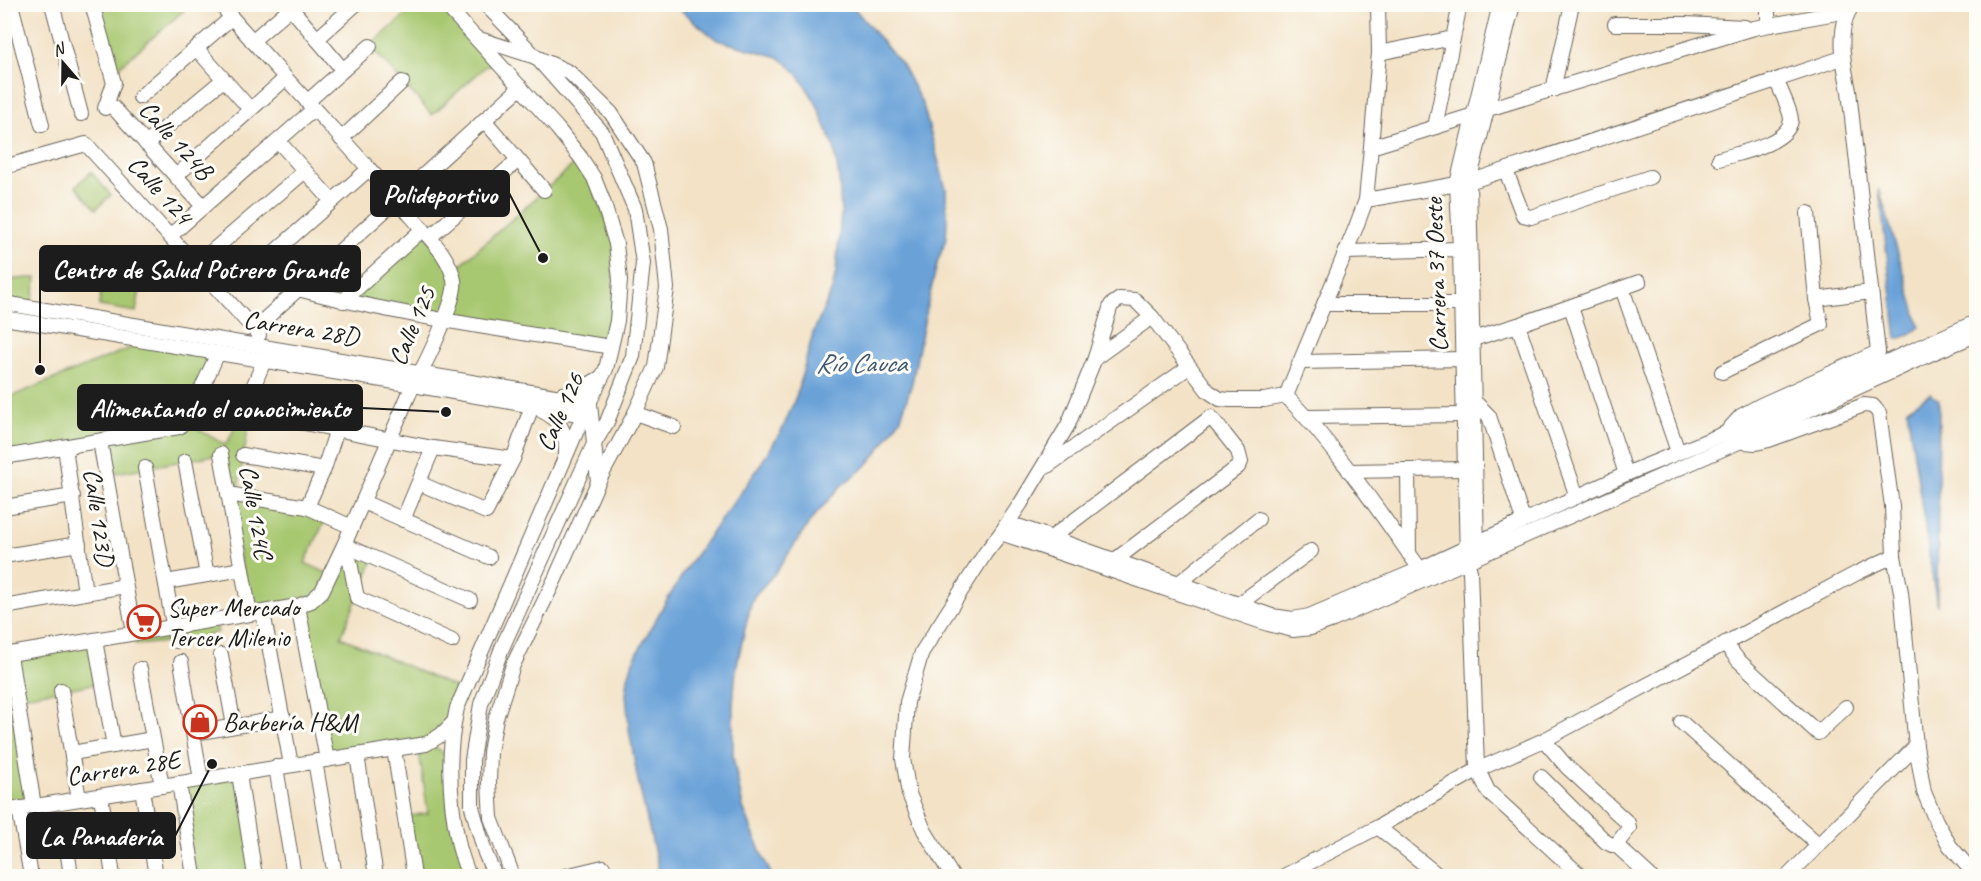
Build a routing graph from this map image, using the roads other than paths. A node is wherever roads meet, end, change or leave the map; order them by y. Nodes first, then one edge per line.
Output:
1 (52, 4) edge
2 (92, 4) edge
3 (220, 4) edge
4 (356, 4) edge
5 (445, 4) edge
6 (485, 4) edge
7 (1460, 4) edge
8 (1500, 4) edge
9 (1513, 4) edge
10 (1572, 4) edge
11 (1768, 4) edge
12 (1382, 5) edge
13 (293, 6) edge
14 (1851, 8) edge
15 (10, 11) edge
16 (231, 18) junction
17 (1615, 24) dead end
18 (1761, 26) junction
19 (476, 38) junction
20 (1453, 38) junction
21 (317, 39) junction
22 (252, 41) junction
23 (370, 46) dead end
24 (196, 48) junction
25 (1379, 53) junction
26 (536, 57) junction
27 (1842, 58) junction
28 (343, 70) junction
29 (569, 72) junction
30 (286, 78) junction
31 (223, 80) junction
32 (1776, 80) junction
33 (402, 82) dead end
34 (521, 87) junction
35 (1553, 90) junction
36 (140, 97) dead end
37 (574, 100) junction
38 (311, 105) junction
39 (250, 109) junction
40 (1488, 109) junction
41 (81, 114) dead end
42 (1474, 115) junction
43 (484, 120) junction
44 (42, 125) dead end
45 (1435, 127) junction
46 (341, 138) junction
47 (279, 142) junction
48 (146, 144) junction
49 (1371, 147) junction
50 (1719, 159) dead end
51 (518, 160) junction
52 (4, 167) edge
53 (369, 169) junction
54 (305, 171) junction
55 (1506, 171) junction
56 (176, 176) junction
57 (1650, 177) dead end
58 (1463, 183) junction
59 (544, 190) dead end
60 (397, 199) junction
61 (1366, 200) junction
62 (332, 201) junction
63 (203, 206) junction
64 (1808, 213) dead end
65 (426, 233) junction
66 (170, 236) junction
67 (1460, 249) junction
68 (1346, 252) junction
69 (196, 265) junction
70 (246, 277) dead end
71 (1639, 282) dead end
72 (1622, 288) junction
73 (298, 289) junction
74 (1871, 292) junction
75 (1816, 299) junction
76 (343, 301) junction
77 (4, 303) edge
78 (1324, 304) junction
79 (1462, 304) junction
80 (1571, 307) junction
81 (1152, 317) junction
82 (4, 318) edge
83 (444, 320) junction
84 (1977, 322) edge
85 (1518, 325) junction
86 (254, 329) junction
87 (1977, 335) edge
88 (1473, 339) junction
89 (270, 347) junction
90 (611, 347) junction
91 (218, 353) junction
92 (1095, 358) junction
93 (1463, 359) junction
94 (264, 361) junction
95 (1300, 362) junction
96 (1189, 367) junction
97 (421, 372) junction
98 (1722, 372) dead end
99 (602, 376) junction
100 (413, 385) junction
101 (559, 396) junction
102 (1286, 396) junction
103 (1473, 400) junction
104 (590, 402) junction
105 (532, 406) junction
106 (635, 413) junction
107 (584, 415) junction
108 (1464, 416) junction
109 (1307, 417) junction
110 (674, 427) dead end
111 (337, 429) junction
112 (1728, 431) junction
113 (391, 439) junction
114 (100, 441) junction
115 (1741, 441) junction
116 (594, 444) junction
117 (65, 447) junction
118 (433, 448) junction
119 (1678, 452) junction
120 (221, 454) dead end
121 (243, 455) dead end
122 (4, 457) edge
123 (566, 457) junction
124 (513, 459) junction
125 (185, 460) dead end
126 (145, 468) dead end
127 (324, 469) junction
128 (1465, 469) junction
129 (1408, 470) junction
130 (1041, 471) junction
131 (1349, 471) junction
132 (1626, 474) junction
133 (598, 482) junction
134 (419, 483) junction
135 (228, 494) junction
136 (72, 496) junction
137 (1577, 497) junction
138 (363, 502) junction
139 (4, 507) edge
140 (307, 507) junction
141 (1258, 519) dead end
142 (403, 520) junction
143 (1523, 520) junction
144 (352, 527) junction
145 (1003, 529) junction
146 (1051, 538) junction
147 (79, 544) junction
148 (343, 548) junction
149 (1311, 551) dead end
150 (1409, 554) junction
151 (4, 556) edge
152 (1472, 556) junction
153 (1894, 556) junction
154 (489, 557) dead end
155 (1114, 560) junction
156 (242, 569) junction
157 (1420, 569) junction
158 (207, 575) junction
159 (166, 582) junction
160 (1179, 583) junction
161 (125, 586) junction
162 (86, 593) junction
163 (470, 600) dead end
164 (1239, 604) junction
165 (298, 606) junction
166 (4, 607) edge
167 (257, 613) junction
168 (134, 633) junction
169 (175, 634) junction
170 (94, 640) junction
171 (452, 641) dead end
172 (1725, 643) junction
173 (7, 655) edge
174 (221, 655) dead end
175 (181, 662) dead end
176 (140, 669) dead end
177 (61, 690) dead end
178 (1846, 707) dead end
179 (284, 718) junction
180 (454, 722) junction
181 (1681, 722) dead end
182 (234, 726) junction
183 (194, 733) junction
184 (153, 739) junction
185 (1544, 740) junction
186 (426, 744) junction
187 (114, 746) junction
188 (1916, 746) junction
189 (394, 749) junction
190 (72, 753) junction
191 (357, 755) junction
192 (321, 760) junction
193 (450, 761) junction
194 (291, 765) junction
195 (276, 767) junction
196 (1477, 770) junction
197 (239, 774) junction
198 (1576, 775) junction
199 (1541, 777) dead end
200 (201, 780) junction
201 (179, 783) junction
202 (162, 786) junction
203 (142, 789) junction
204 (1558, 794) junction
205 (101, 796) junction
206 (79, 799) junction
207 (34, 806) junction
208 (19, 808) junction
209 (4, 811) edge
210 (63, 821) dead end
211 (1378, 828) junction
212 (1616, 845) junction
213 (1819, 845) junction
214 (603, 867) dead end
215 (31, 876) edge
216 (72, 876) edge
217 (113, 876) edge
218 (156, 876) edge
219 (194, 876) edge
220 (255, 876) edge
221 (294, 876) edge
222 (335, 876) edge
223 (376, 876) edge
224 (414, 876) edge
225 (469, 876) edge
226 (495, 876) edge
227 (513, 876) edge
228 (565, 876) edge
229 (952, 876) edge
230 (1284, 876) edge
231 (1439, 876) edge
232 (1581, 876) edge
233 (1650, 876) edge
234 (1788, 876) edge
235 (1977, 876) edge

1 - 41 street
2 - 48 street, Calle 124B
3 - 16 street, Calle 125
4 - 21 street
5 - 19 street, Calle 126
6 - 26 street
7 - 20 street
8 - 42 street, Carrera 37 Oeste
9 - 40 street, Carrera 37 Oeste
10 - 35 street
11 - 18 street
12 - 25 street
13 - 21 street
13 - 22 street
14 - 18 street
14 - 27 street
15 - 44 street
16 - 22 street, Calle 125
16 - 24 street
17 - 18 street
18 - 35 street
19 - 26 street
19 - 34 street, Calle 126
20 - 25 street
20 - 45 street
21 - 28 street
22 - 30 street, Calle 125
23 - 28 street
24 - 31 street
24 - 36 street
25 - 49 street
26 - 29 street
26 - 37 street
27 - 32 street
27 - 74 street
28 - 38 street
29 - 37 street
29 - 106 street
30 - 38 street, Calle 125
30 - 39 street
31 - 39 street
31 - 48 street
32 - 50 street
32 - 55 street
33 - 46 street
34 - 43 street
34 - 90 street, Calle 126
35 - 40 street
37 - 116 street
38 - 46 street, Calle 125
38 - 47 street
39 - 56 street
40 - 42 street
40 - 58 street, Carrera 37 Oeste
42 - 45 street
42 - 58 street, Carrera 37 Oeste
43 - 51 street
43 - 60 street
45 - 49 street
46 - 53 street, Calle 125
47 - 54 street
47 - 63 street
48 - 56 street, Calle 124B
49 - 61 street
51 - 59 street
51 - 65 street
52 - 66 street, Calle 124
53 - 60 street, Calle 125
53 - 62 street
54 - 62 street
54 - 69 street
55 - 57 street
55 - 58 street
56 - 63 street, Calle 124B
58 - 61 street
58 - 67 street, Carrera 37 Oeste
58 - 88 street, Carrera 37 Oeste
60 - 65 street, Calle 125
60 - 73 street
61 - 68 street
62 - 70 street
63 - 66 street
64 - 75 street
65 - 76 street
65 - 83 street, Calle 125
66 - 69 street, Calle 124
67 - 68 street
67 - 79 street, Carrera 37 Oeste
68 - 78 street
69 - 86 street, Calle 124
71 - 72 street
72 - 80 street
72 - 119 street
73 - 76 street
73 - 86 street
74 - 75 street
74 - 112 street
75 - 98 street
76 - 83 street
77 - 89 street, Carrera 28D
78 - 79 street
78 - 95 street
79 - 93 street, Carrera 37 Oeste
80 - 85 street
80 - 132 street
81 - 92 street
81 - 92 street
81 - 96 street
82 - 91 street, Carrera 28D
83 - 90 street
83 - 97 street, Calle 125
84 - 112 street
85 - 88 street
85 - 137 street
86 - 89 street, Calle 124
87 - 115 street
88 - 103 street, Carrera 37 Oeste
89 - 97 street, Carrera 28D
90 - 99 street, Calle 126
91 - 94 street, Carrera 28D
91 - 114 street
92 - 130 street
93 - 95 street
93 - 108 street, Carrera 37 Oeste
94 - 100 street, Carrera 28D
94 - 111 street
95 - 102 street
96 - 102 street
96 - 130 street
97 - 100 street, Calle 125
97 - 101 street, Carrera 28D
99 - 101 street
99 - 104 street, Calle 126
100 - 105 street, Carrera 28D
100 - 113 street, Calle 125
101 - 104 street, Carrera 28D
102 - 109 street
103 - 143 street
103 - 152 street, Carrera 37 Oeste
104 - 107 street, Calle 126
104 - 116 street
105 - 107 street, Carrera 28D
105 - 123 street
105 - 124 street
106 - 110 street
106 - 133 street
107 - 123 street, Calle 126
108 - 109 street
108 - 128 street, Carrera 37 Oeste
109 - 131 street
111 - 113 street
111 - 127 street
112 - 119 street
113 - 118 street
113 - 138 street, Calle 125
114 - 117 street
114 - 161 street
115 - 152 street
115 - 153 street
116 - 133 street
116 - 226 street
117 - 122 street
117 - 136 street, Calle 123D
118 - 124 street
118 - 134 street
119 - 132 street
120 - 135 street, Calle 124C
121 - 127 street
123 - 180 street, Calle 126
124 - 134 street
125 - 158 street
126 - 159 street
127 - 140 street
128 - 129 street
128 - 152 street, Carrera 37 Oeste
129 - 131 street
129 - 150 street
130 - 145 street
131 - 150 street
132 - 137 street
133 - 227 street
134 - 142 street
135 - 140 street
135 - 156 street, Calle 124C
136 - 139 street
136 - 147 street, Calle 123D
137 - 143 street
138 - 142 street
138 - 144 street, Calle 125
140 - 144 street
141 - 160 street
142 - 154 street
143 - 152 street
144 - 148 street, Calle 125
145 - 146 street
145 - 152 street
145 - 229 street
146 - 155 street
146 - 155 street
147 - 151 street
147 - 162 street, Calle 123D
148 - 163 street
148 - 165 street, Calle 125
148 - 171 street
149 - 164 street
150 - 157 street
152 - 157 street
152 - 196 street
153 - 172 street
153 - 188 street
155 - 160 street
156 - 158 street
156 - 167 street, Calle 124C
157 - 164 street
158 - 159 street
159 - 169 street
160 - 164 street
161 - 162 street
161 - 168 street
162 - 166 street
165 - 167 street
165 - 192 street
167 - 169 street
167 - 179 street, Calle 124C
168 - 169 street
168 - 170 street
170 - 173 street
170 - 187 street
172 - 178 street
172 - 185 street
173 - 207 street
174 - 182 street
175 - 183 street
176 - 184 street
177 - 190 street
179 - 182 street
179 - 194 street, Calle 124C
180 - 186 street, Carrera 28E
180 - 193 street, Calle 126
181 - 213 street
182 - 183 street
183 - 200 street
184 - 187 street
184 - 202 street
185 - 196 street
185 - 198 street
186 - 189 street, Carrera 28E
186 - 193 street
187 - 190 street
188 - 213 street
188 - 235 street
189 - 191 street, Carrera 28E
189 - 224 street
190 - 206 street
191 - 192 street, Carrera 28E
191 - 223 street
192 - 194 street, Carrera 28E
192 - 222 street
193 - 225 street, Calle 126
194 - 195 street, Carrera 28E
195 - 197 street, Carrera 28E
195 - 221 street
196 - 211 street
196 - 232 street
197 - 200 street, Carrera 28E
197 - 220 street
198 - 204 street
198 - 212 street
199 - 204 street
200 - 201 street, Carrera 28E
201 - 202 street, Carrera 28E
201 - 219 street
202 - 203 street, Carrera 28E
203 - 205 street, Carrera 28E
203 - 218 street
204 - 212 street
205 - 206 street, Carrera 28E
205 - 217 street
206 - 207 street, Carrera 28E
207 - 208 street, Carrera 28E
208 - 209 street, Carrera 28E
208 - 215 street
210 - 216 street
211 - 230 street
211 - 231 street
212 - 233 street
213 - 234 street
214 - 228 street

